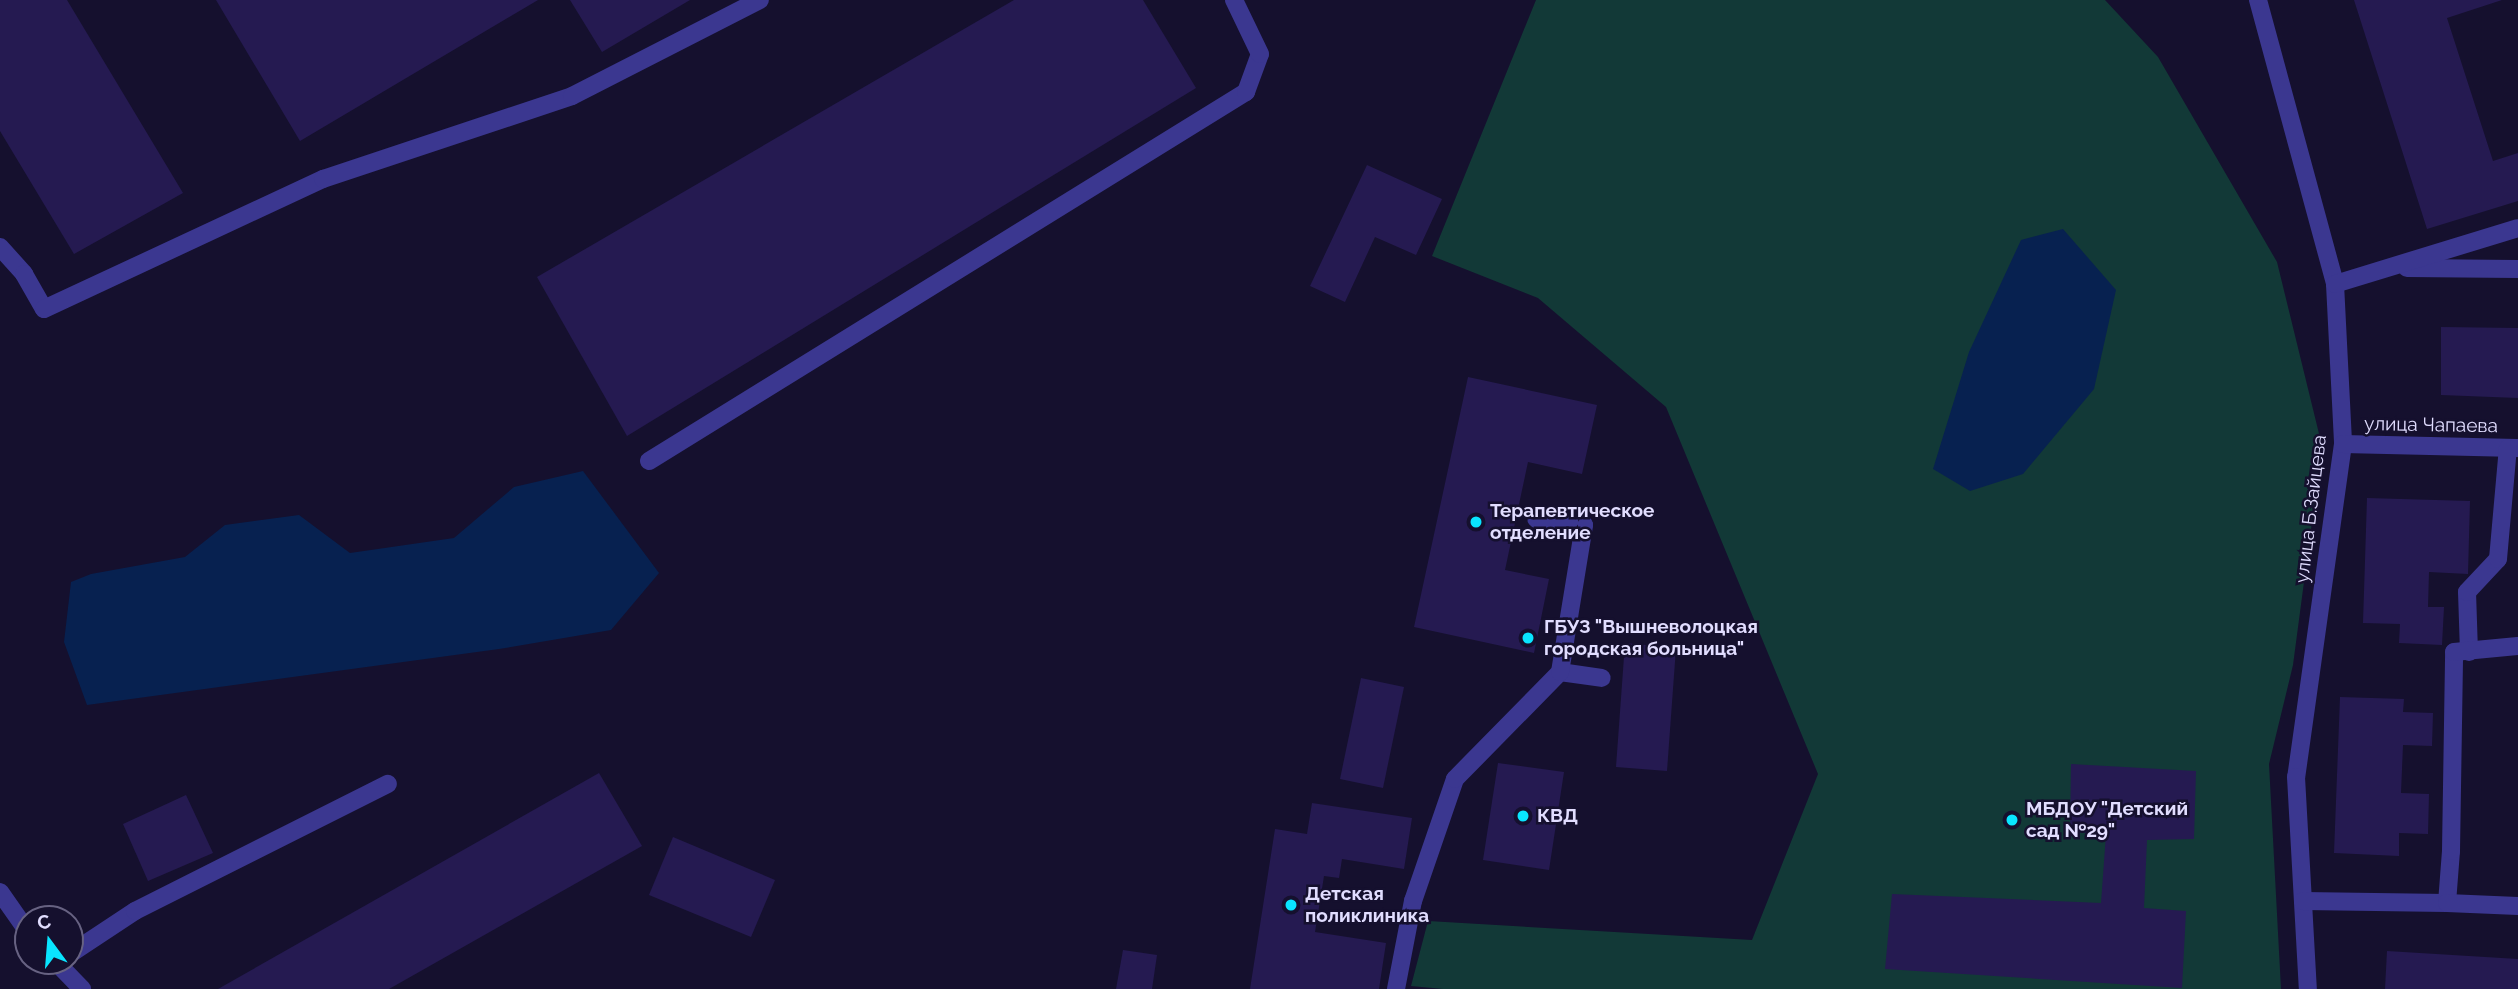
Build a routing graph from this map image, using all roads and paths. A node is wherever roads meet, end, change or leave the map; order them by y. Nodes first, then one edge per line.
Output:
1 (760, 0) edge
2 (1234, 0) edge
3 (2258, 0) edge
4 (2518, 229) edge
5 (0, 247) edge
6 (2382, 268) junction
7 (2518, 269) edge
8 (2335, 284) junction
9 (2343, 444) junction
10 (2513, 448) edge
11 (649, 461) dead end
12 (1536, 519) dead end
13 (2518, 646) edge
14 (2469, 652) junction
15 (1560, 672) junction
16 (1602, 678) dead end
17 (388, 784) dead end
18 (0, 892) edge
19 (2303, 901) junction
20 (2446, 903) junction
21 (2518, 906) edge
22 (14, 912) edge
23 (84, 945) edge
24 (1395, 989) edge
25 (2308, 989) edge

1 - 5 street
2 - 11 street
3 - 8 street, улица Б.Зайцева
4 - 6 street
6 - 7 street
6 - 8 street
8 - 9 street, улица Б.Зайцева
9 - 10 street, улица Чапаева
9 - 19 street, улица Б.Зайцева
10 - 14 street
12 - 15 street
13 - 14 street
14 - 20 street
15 - 16 street
15 - 24 street
17 - 23 street
18 - 22 street
19 - 20 street
19 - 25 street, улица Б.Зайцева
20 - 21 street

